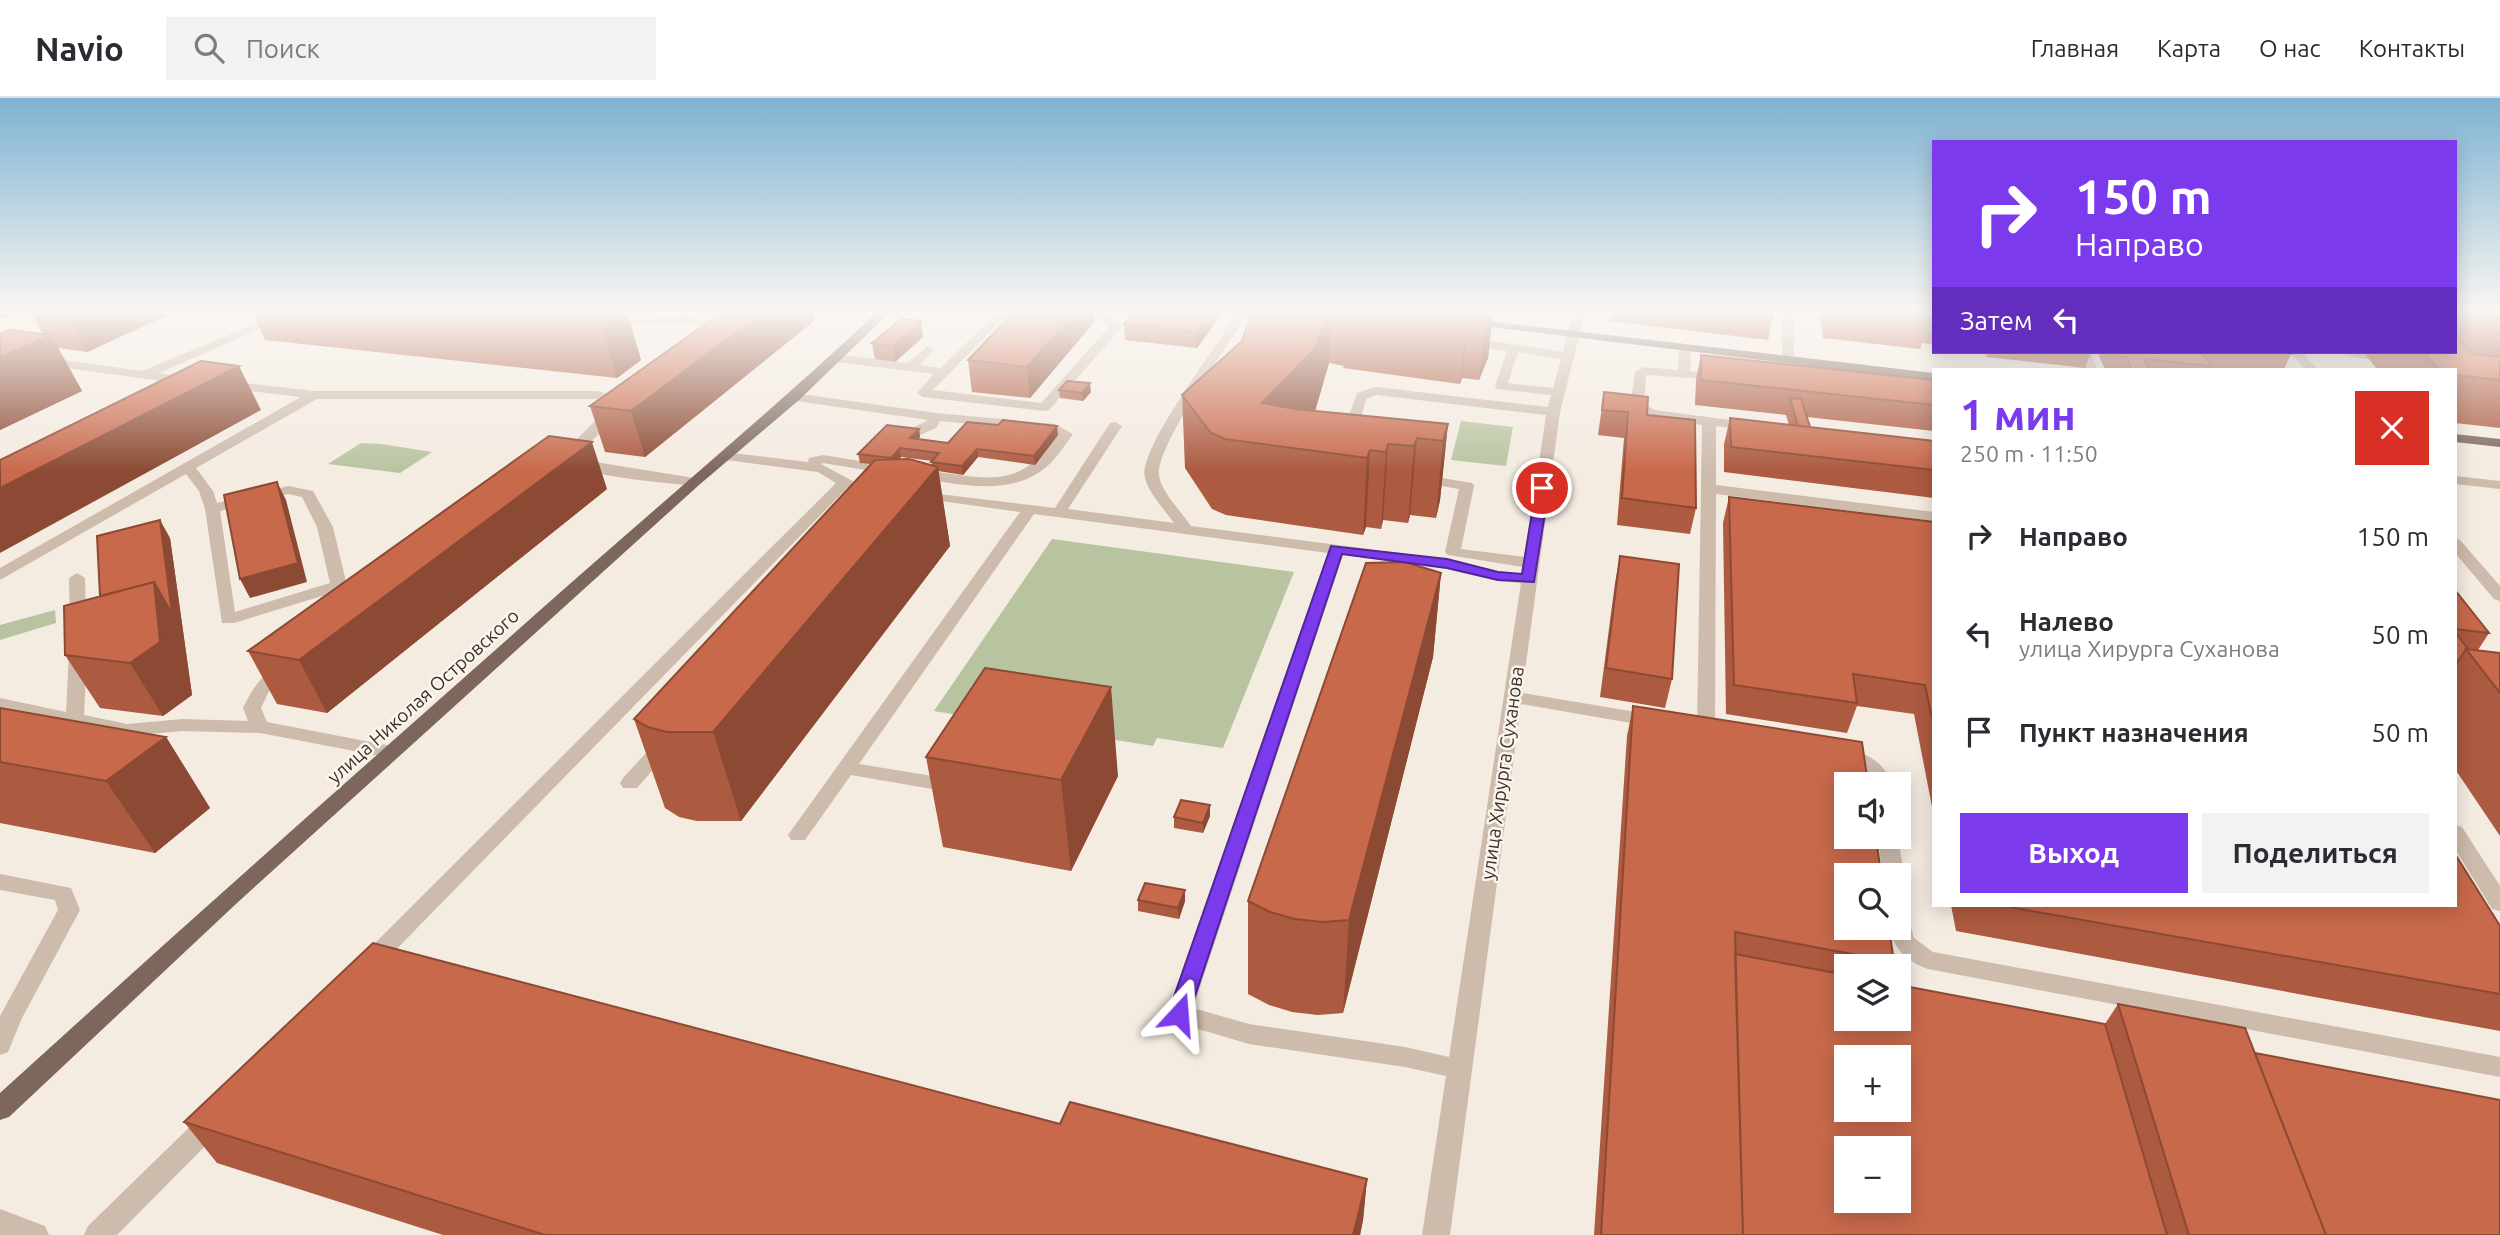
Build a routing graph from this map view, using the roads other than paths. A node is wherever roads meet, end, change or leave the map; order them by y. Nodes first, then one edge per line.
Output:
1 (104, 366) edge
2 (164, 366) edge
3 (827, 366) edge
4 (895, 366) edge
5 (950, 366) edge
6 (1081, 366) edge
7 (1208, 366) edge
8 (1508, 366) edge
9 (1564, 366) edge
10 (1684, 366) edge
11 (1840, 366) edge
12 (909, 368) joint
13 (944, 372) junction
14 (1684, 373) junction
15 (145, 374) junction
16 (1932, 377) edge
17 (179, 380) junction
18 (1740, 380) edge
19 (155, 392) edge
20 (1557, 392) junction
21 (314, 395) junction
22 (794, 397) junction
23 (1553, 412) junction
24 (936, 417) junction
25 (1709, 422) junction
26 (1115, 426) dead end
27 (1763, 428) edge
28 (908, 436) edge
29 (2457, 438) edge
30 (2500, 443) edge
31 (861, 451) edge
32 (1328, 452) edge
33 (724, 456) junction
34 (823, 459) junction
35 (804, 464) junction
36 (189, 468) junction
37 (1401, 475) edge
38 (2457, 480) edge
39 (694, 482) junction
40 (843, 484) junction
41 (2500, 485) edge
42 (866, 487) edge
43 (1709, 489) junction
44 (905, 492) edge
45 (212, 509) junction
46 (1030, 509) junction
47 (1059, 512) junction
48 (1932, 517) edge
49 (1186, 529) junction
50 (2457, 545) edge
51 (1336, 549) junction
52 (1530, 571) junction
53 (0, 575) edge
54 (77, 578) dead end
55 (2500, 596) edge
56 (295, 662) edge
57 (1513, 696) junction
58 (0, 704) edge
59 (74, 719) junction
60 (1666, 723) edge
61 (260, 727) junction
62 (1706, 730) edge
63 (676, 731) edge
64 (1822, 750) edge
65 (391, 752) junction
66 (846, 768) junction
67 (1877, 772) edge
68 (630, 783) dead end
69 (938, 783) edge
70 (798, 835) dead end
71 (2457, 835) edge
72 (0, 882) edge
73 (2500, 903) edge
74 (1902, 940) edge
75 (355, 977) edge
76 (0, 1045) edge
77 (2500, 1067) edge
78 (1459, 1069) junction
79 (228, 1105) edge
80 (0, 1109) edge
81 (0, 1222) edge
82 (35, 1235) edge
83 (98, 1235) edge
84 (1436, 1235) edge

1 - 15 street
2 - 15 street
3 - 22 main road, улица Николая Островского
4 - 12 street
5 - 13 street
6 - 13 street
7 - 49 street
8 - 20 street
9 - 20 street, улица Хирурга Суханова
10 - 14 street
11 - 16 main road
12 - 13 street
14 - 18 street
14 - 25 street
15 - 17 street
17 - 19 street
17 - 21 street
20 - 23 street, улица Хирурга Суханова
21 - 36 street
21 - 39 street
22 - 24 street
22 - 33 main road, улица Николая Островского
23 - 32 street
23 - 52 street, улица Хирурга Суханова
24 - 28 street
24 - 34 street
25 - 27 street
25 - 43 street
26 - 47 street
29 - 30 main road
31 - 34 street
33 - 35 street
33 - 39 main road, улица Николая Островского
34 - 35 street
35 - 40 street
36 - 45 street
36 - 53 street
37 - 52 street
38 - 41 street
39 - 65 main road, улица Николая Островского
40 - 42 street
40 - 75 street
43 - 48 street
43 - 62 street
44 - 46 street
45 - 45 street
46 - 47 street
46 - 66 street
47 - 49 street
49 - 51 street
50 - 55 street
51 - 52 street
51 - 78 street
52 - 57 street, улица Хирурга Суханова
54 - 59 street
56 - 61 street
57 - 60 street
57 - 78 street, улица Хирурга Суханова
58 - 59 street
59 - 61 street
61 - 65 street
63 - 68 street
64 - 67 street
65 - 80 main road, улица Николая Островского
66 - 69 street
66 - 70 street
71 - 73 street
72 - 76 street
74 - 77 street
78 - 84 street, улица Хирурга Суханова
79 - 83 street
81 - 82 street

